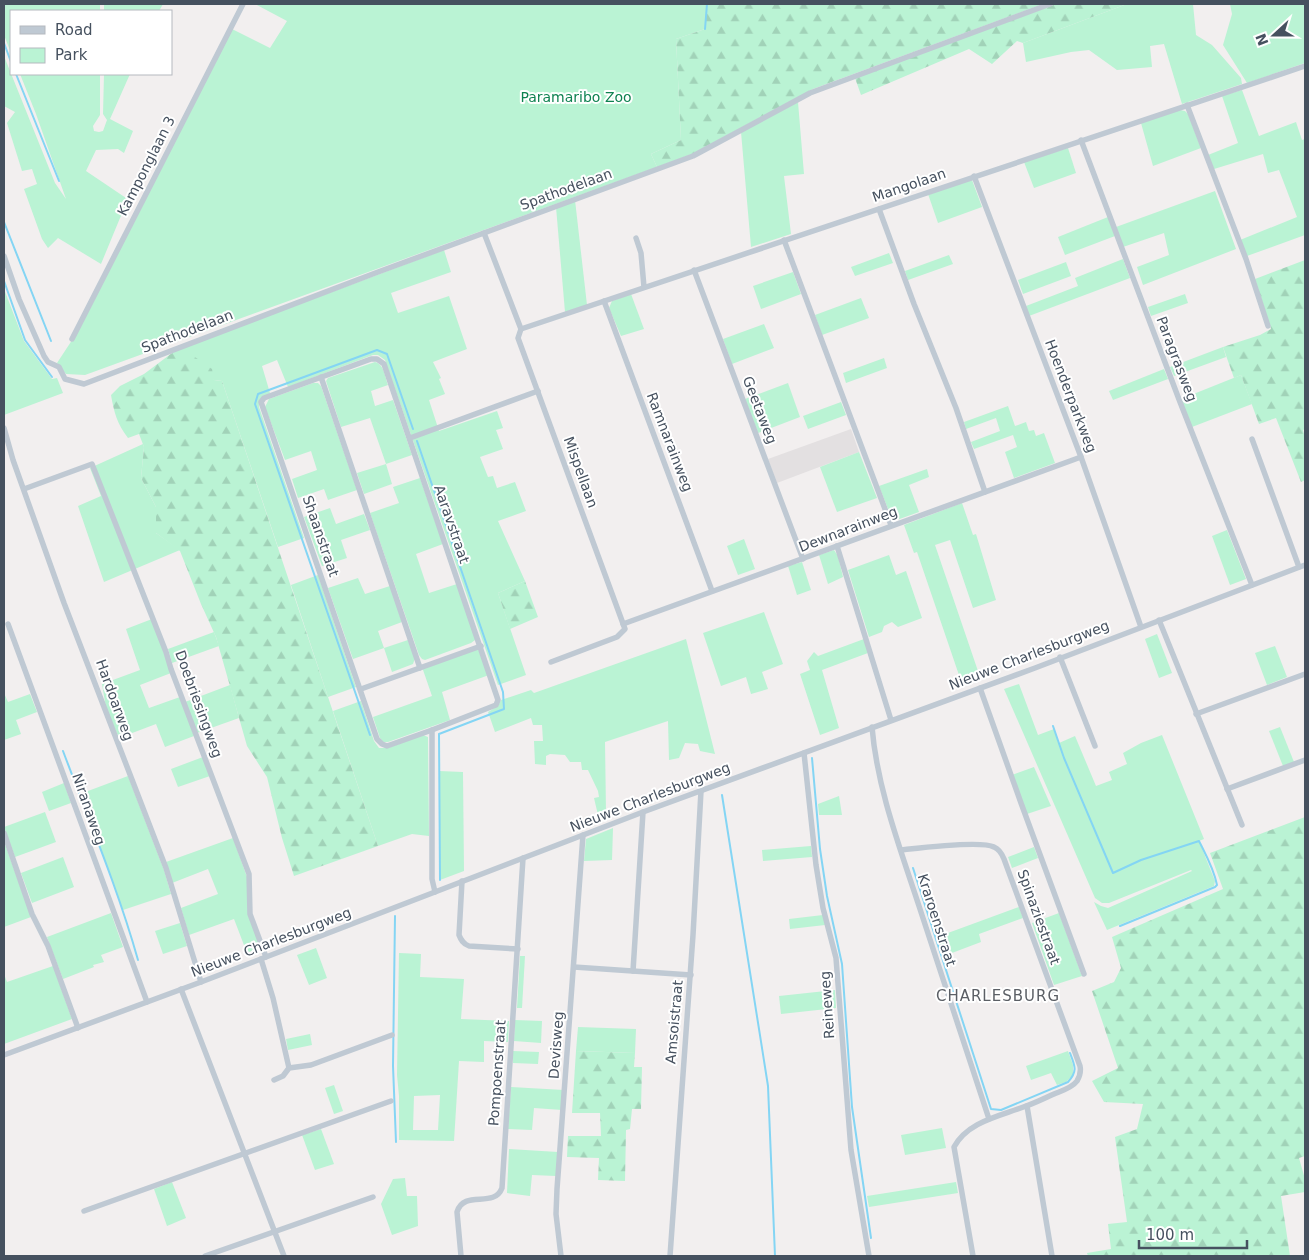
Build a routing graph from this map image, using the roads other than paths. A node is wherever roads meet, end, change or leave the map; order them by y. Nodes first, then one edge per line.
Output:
1 (243, 4) edge
2 (1050, 4) edge
3 (1305, 66) edge
4 (1187, 105) junction
5 (1081, 140) junction
6 (974, 176) junction
7 (879, 209) junction
8 (484, 233) junction
9 (636, 238) dead end
10 (784, 240) junction
11 (4, 256) edge
12 (694, 270) junction
13 (644, 287) junction
14 (604, 301) junction
15 (1268, 326) dead end
16 (521, 329) junction
17 (72, 339) dead end
18 (377, 359) joint
19 (321, 377) junction
20 (538, 391) junction
21 (4, 428) edge
22 (410, 438) junction
23 (1252, 439) dead end
24 (1081, 457) junction
25 (24, 489) junction
26 (985, 492) junction
27 (891, 526) junction
28 (838, 546) junction
29 (803, 559) junction
30 (1302, 566) edge
31 (1252, 585) junction
32 (712, 591) junction
33 (1159, 620) junction
34 (8, 624) dead end
35 (624, 624) junction
36 (1141, 626) junction
37 (481, 646) junction
38 (1060, 658) junction
39 (551, 662) dead end
40 (420, 668) junction
41 (1305, 674) edge
42 (980, 688) junction
43 (361, 689) junction
44 (498, 700) joint
45 (1196, 714) junction
46 (891, 720) junction
47 (872, 727) junction
48 (432, 730) junction
49 (1095, 746) dead end
50 (804, 752) junction
51 (1305, 760) edge
52 (1227, 789) junction
53 (701, 791) junction
54 (643, 812) junction
55 (1242, 826) dead end
56 (4, 832) edge
57 (583, 835) junction
58 (901, 850) junction
59 (523, 858) junction
60 (462, 881) junction
61 (435, 892) junction
62 (518, 949) junction
63 (264, 958) junction
64 (574, 967) junction
65 (633, 971) junction
66 (1084, 974) dead end
67 (690, 975) junction
68 (201, 982) junction
69 (181, 990) junction
70 (148, 1002) junction
71 (78, 1028) junction
72 (392, 1035) dead end
73 (4, 1055) edge
74 (289, 1068) junction
75 (274, 1080) dead end
76 (391, 1101) dead end
77 (1027, 1106) junction
78 (989, 1119) junction
79 (245, 1153) junction
80 (372, 1197) dead end
81 (84, 1211) dead end
82 (274, 1231) junction
83 (205, 1256) edge
84 (284, 1256) edge
85 (461, 1256) edge
86 (561, 1256) edge
87 (670, 1256) edge
88 (868, 1256) edge
89 (973, 1256) edge
90 (1052, 1256) edge

1 - 17 street, Kamponglaan 3
2 - 8 street, Spathodelaan
3 - 4 street, Mangolaan
4 - 5 street, Mangolaan
4 - 15 street
5 - 6 street, Mangolaan
5 - 31 street, Paragrasweg
6 - 7 street, Mangolaan
6 - 24 street, Hoenderparkweg
7 - 10 street, Mangolaan
7 - 26 street
8 - 11 street, Spathodelaan
8 - 16 street, Mispellaan
9 - 13 street
10 - 12 street, Mangolaan
10 - 27 street
12 - 13 street, Mangolaan
12 - 29 street, Geetaweg
13 - 14 street, Mangolaan
14 - 16 street, Mangolaan
14 - 32 street, Ramnarainweg
16 - 20 street, Mispellaan
18 - 19 street, Shaanstraat
18 - 22 street, Aaravstraat
19 - 40 street
19 - 43 street, Shaanstraat
20 - 22 street
20 - 35 street, Mispellaan
21 - 25 street, Hardoarweg
22 - 37 street, Aaravstraat
23 - 30 street
24 - 26 street, Dewnarainweg
24 - 36 street, Hoenderparkweg
25 - 63 street, Doebriesingweg
25 - 68 street, Hardoarweg
26 - 27 street, Dewnarainweg
27 - 28 street, Dewnarainweg
28 - 29 street, Dewnarainweg
28 - 46 street
29 - 32 street, Dewnarainweg
30 - 31 street, Nieuwe Charlesburgweg
31 - 33 street, Nieuwe Charlesburgweg
32 - 35 street, Dewnarainweg
33 - 36 street, Nieuwe Charlesburgweg
33 - 45 street
34 - 70 street, Niranaweg
35 - 39 street
36 - 38 street, Nieuwe Charlesburgweg
37 - 40 street
37 - 44 street, Aaravstraat
38 - 42 street, Nieuwe Charlesburgweg
38 - 49 street
40 - 43 street
41 - 45 street
42 - 46 street, Nieuwe Charlesburgweg
42 - 66 street
43 - 48 street, Shaanstraat
44 - 48 street, Shaanstraat
45 - 52 street
46 - 47 street, Nieuwe Charlesburgweg
47 - 50 street, Nieuwe Charlesburgweg
47 - 58 street, Kraroenstraat
48 - 61 street
50 - 53 street, Nieuwe Charlesburgweg
50 - 88 street, Reineweg
51 - 52 street
52 - 55 street
53 - 54 street, Nieuwe Charlesburgweg
53 - 67 street, Amsoistraat
54 - 57 street, Nieuwe Charlesburgweg
54 - 65 street
56 - 71 street
57 - 59 street, Nieuwe Charlesburgweg
57 - 64 street, Devisweg
58 - 77 street, Spinaziestraat
58 - 78 street, Kraroenstraat
59 - 60 street, Nieuwe Charlesburgweg
59 - 62 street, Pompoenstraat
60 - 61 street, Nieuwe Charlesburgweg
60 - 62 street
61 - 63 street, Nieuwe Charlesburgweg
62 - 85 street, Pompoenstraat
63 - 68 street, Nieuwe Charlesburgweg
63 - 74 street, Doebriesingweg
64 - 65 street
64 - 86 street, Devisweg
65 - 67 street
67 - 87 street, Amsoistraat
68 - 69 street, Nieuwe Charlesburgweg
69 - 70 street, Nieuwe Charlesburgweg
69 - 79 street
70 - 71 street, Nieuwe Charlesburgweg
71 - 73 street, Nieuwe Charlesburgweg
72 - 74 street
74 - 75 street
76 - 79 street
77 - 78 street
77 - 90 street
78 - 89 street
79 - 81 street
79 - 82 street
80 - 82 street
82 - 83 street
82 - 84 street

